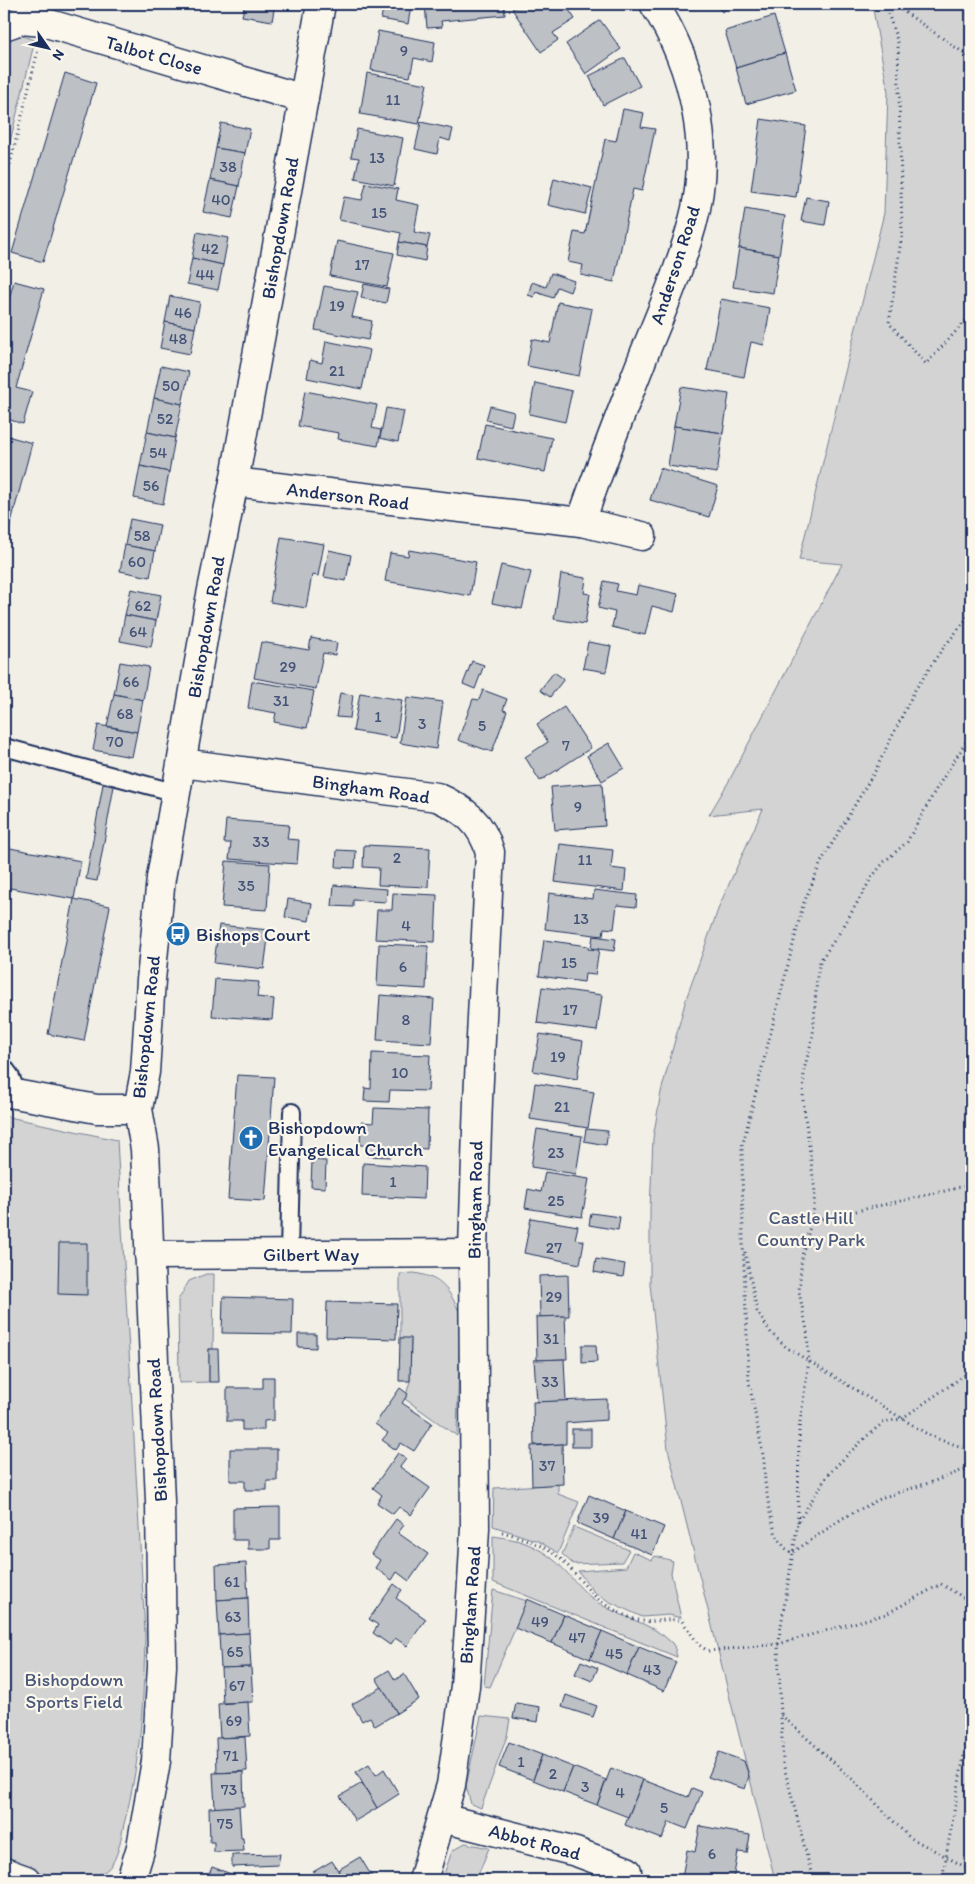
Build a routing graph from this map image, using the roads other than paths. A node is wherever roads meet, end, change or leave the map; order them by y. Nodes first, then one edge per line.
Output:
1 (321, 4) edge
2 (654, 4) edge
3 (4, 26) edge
4 (304, 99) junction
5 (234, 482) junction
6 (581, 522) junction
7 (642, 536) dead end
8 (4, 748) edge
9 (182, 763) junction
10 (177, 793) junction
11 (4, 1067) edge
12 (11, 1094) edge
13 (138, 1109) junction
14 (292, 1112) dead end
15 (473, 1253) junction
16 (289, 1254) junction
17 (149, 1255) junction
18 (442, 1818) junction
19 (4, 1872) edge
20 (629, 1876) edge
21 (26, 1880) edge
22 (131, 1880) edge
23 (422, 1880) edge

1 - 4 street, Bishopdown Road
2 - 6 street, Anderson Road
3 - 4 street, Talbot Close
4 - 5 street, Bishopdown Road
5 - 6 street, Anderson Road
5 - 9 street, Bishopdown Road
6 - 7 street, Anderson Road
8 - 10 lane
9 - 10 street, Bishopdown Road
9 - 15 street, Bingham Road
10 - 13 street, Bishopdown Road
11 - 12 lane
12 - 13 street
13 - 17 street, Bishopdown Road
14 - 16 lane
15 - 16 street, Gilbert Way
15 - 18 street, Bingham Road
16 - 17 street, Gilbert Way
17 - 22 street, Bishopdown Road
18 - 20 street, Abbot Road
18 - 23 street, Bingham Road
19 - 21 street

